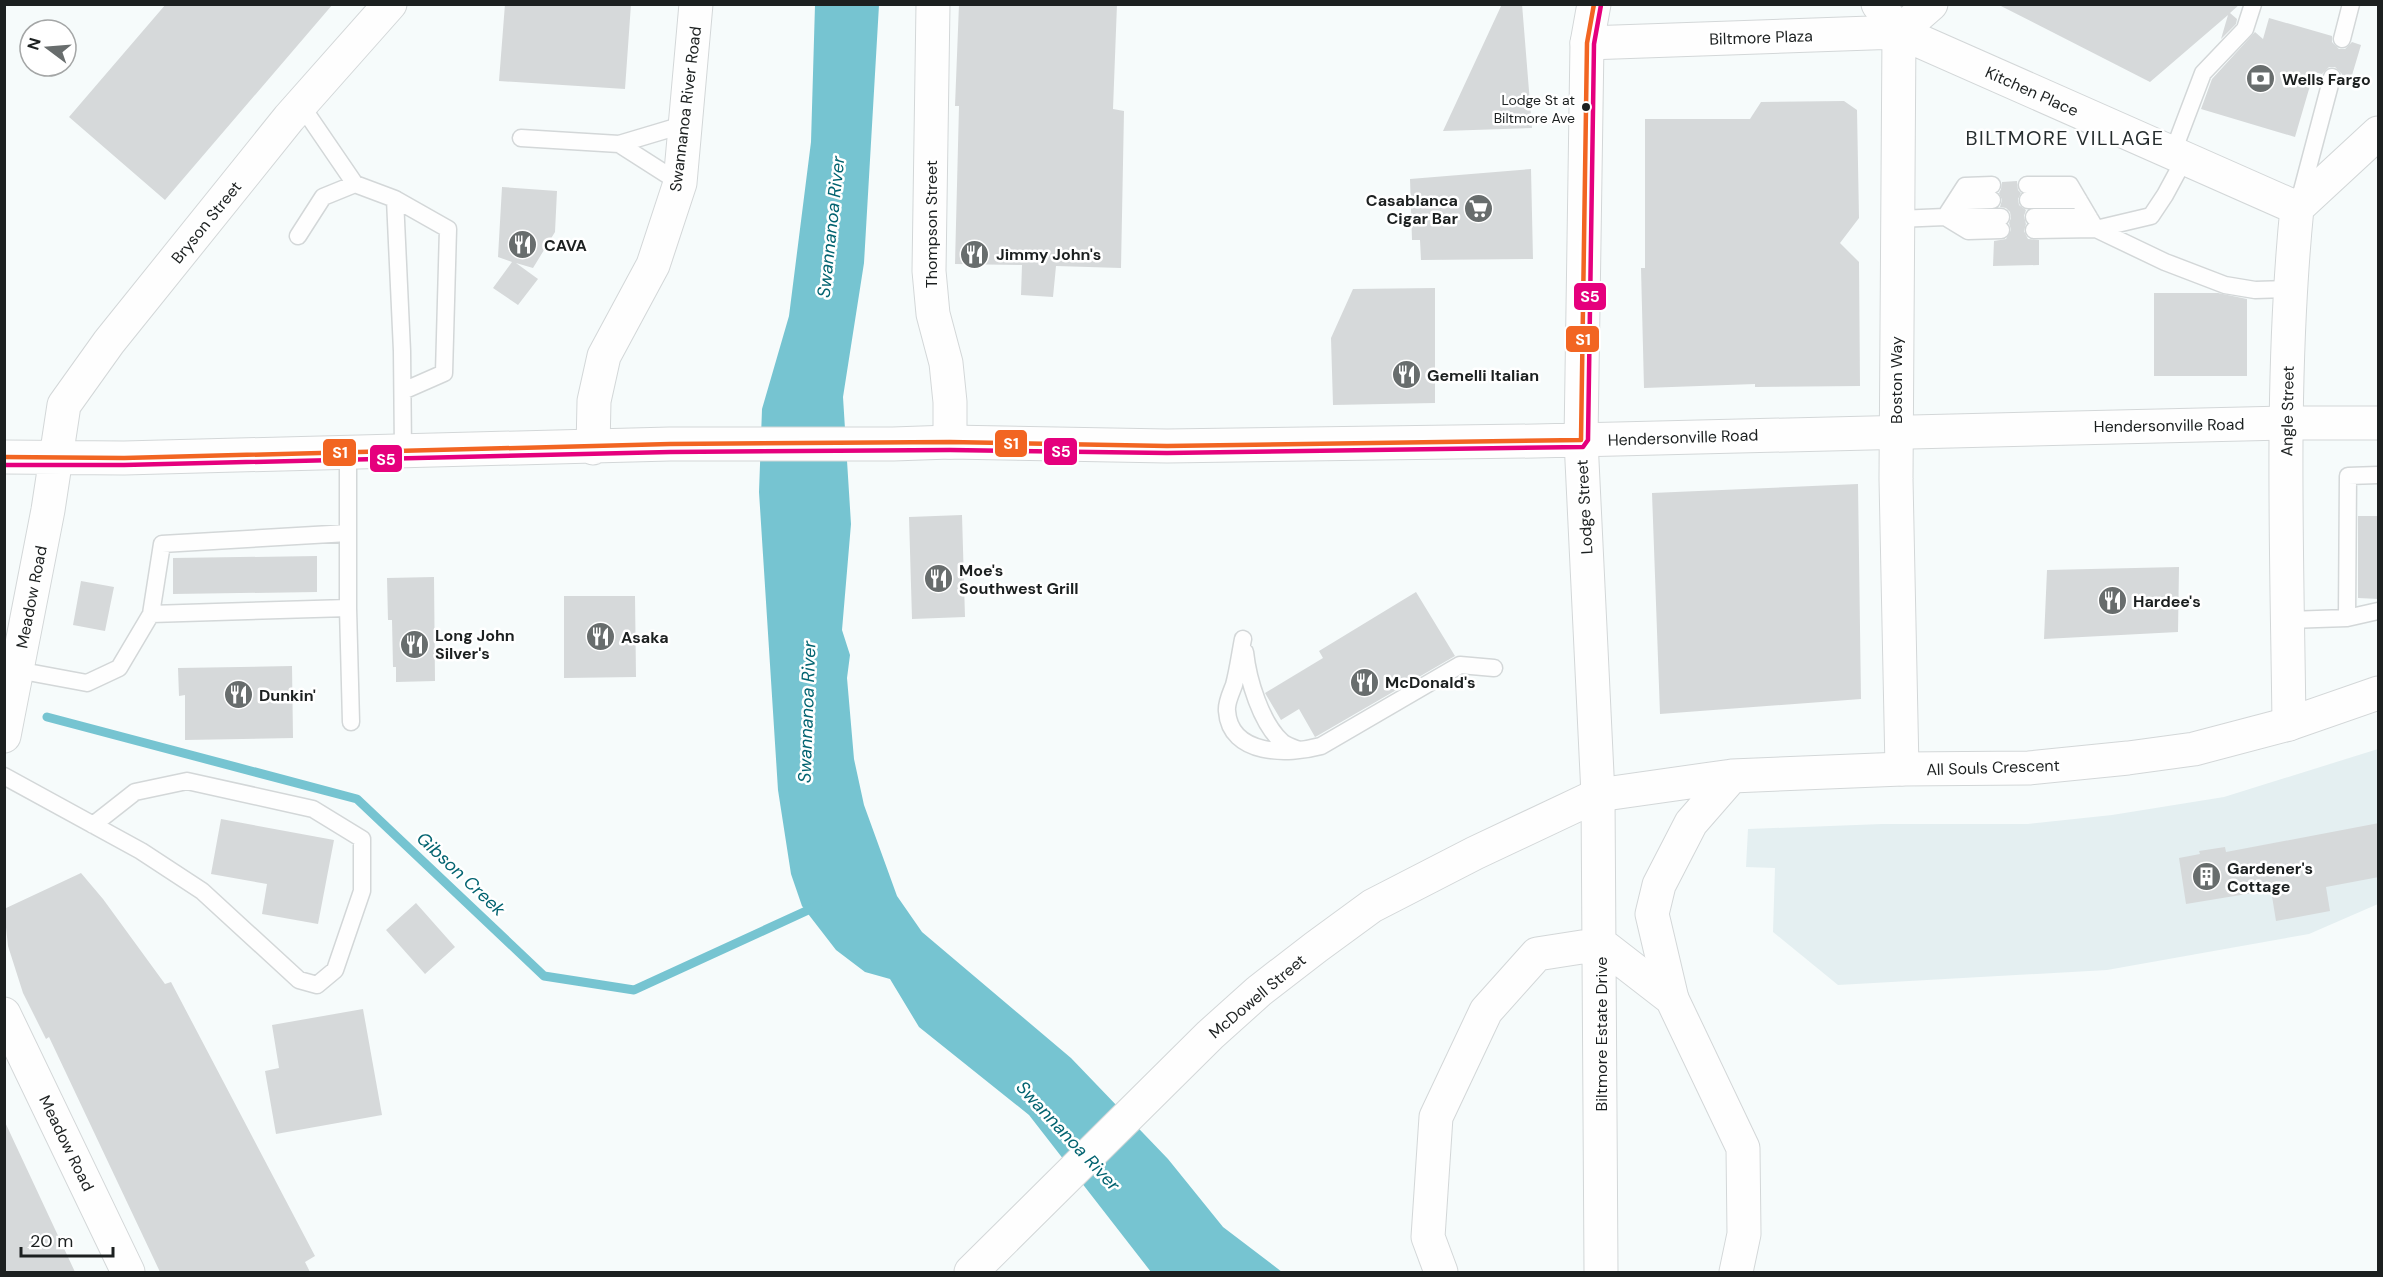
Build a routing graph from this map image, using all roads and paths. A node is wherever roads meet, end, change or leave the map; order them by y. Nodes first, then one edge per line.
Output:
1 (390, 4) edge
2 (696, 4) edge
3 (933, 4) edge
4 (1594, 4) edge
5 (1878, 4) edge
6 (1931, 4) edge
7 (2253, 4) edge
8 (2351, 4) edge
9 (1899, 32) junction
10 (2342, 39) dead end
11 (1587, 43) junction
12 (2332, 77) dead end
13 (301, 105) junction
14 (686, 124) junction
15 (2379, 133) edge
16 (520, 138) dead end
17 (619, 144) junction
18 (2179, 155) junction
19 (680, 183) junction
20 (354, 184) junction
21 (1992, 193) dead end
22 (2028, 193) dead end
23 (395, 199) junction
24 (2297, 208) junction
25 (1945, 217) junction
26 (1898, 219) junction
27 (2092, 223) junction
28 (2001, 224) dead end
29 (2034, 224) dead end
30 (298, 236) dead end
31 (2289, 289) junction
32 (403, 391) junction
33 (2285, 423) junction
34 (2379, 423) edge
35 (1896, 431) junction
36 (1581, 440) junction
37 (950, 442) junction
38 (592, 448) junction
39 (403, 452) junction
40 (348, 453) junction
41 (4, 457) edge
42 (56, 458) junction
43 (2379, 475) edge
44 (348, 533) junction
45 (348, 608) junction
46 (2379, 611) edge
47 (151, 614) junction
48 (2348, 618) junction
49 (2288, 620) junction
50 (1494, 668) dead end
51 (17, 670) junction
52 (2379, 693) edge
53 (351, 722) dead end
54 (2289, 724) junction
55 (4, 736) edge
56 (1302, 751) junction
57 (1902, 770) junction
58 (4, 776) edge
59 (1732, 776) junction
60 (1599, 795) junction
61 (93, 825) junction
62 (1601, 944) junction
63 (1672, 999) junction
64 (4, 1014) edge
65 (129, 1272) edge
66 (971, 1272) edge
67 (1441, 1272) edge
68 (1601, 1272) edge
69 (1736, 1272) edge

1 - 13 main road, Bryson Street
2 - 14 main road, Swannanoa River Road
3 - 37 main road, Thompson Street
4 - 11 main road, Lodge Street
5 - 9 main road
6 - 9 main road
7 - 18 lane
8 - 10 lane
9 - 11 main road, Biltmore Plaza
9 - 18 main road, Kitchen Place
9 - 26 main road, Boston Way
11 - 36 main road, Lodge Street
12 - 24 lane
13 - 20 lane
13 - 42 main road, Bryson Street
14 - 17 lane
14 - 19 main road, Swannanoa River Road
15 - 24 main road
16 - 17 lane
17 - 19 lane
18 - 24 main road, Kitchen Place
18 - 27 lane
19 - 38 main road, Swannanoa River Road
20 - 23 lane
20 - 30 lane
21 - 25 lane
22 - 27 lane
23 - 32 lane
23 - 32 lane
24 - 31 main road, Angle Street
25 - 26 lane
25 - 28 lane
26 - 35 main road, Boston Way
27 - 29 lane
27 - 31 lane
31 - 33 main road, Angle Street
32 - 39 lane
33 - 34 main road, Hendersonville Road
33 - 35 main road, Hendersonville Road
33 - 49 main road, Angle Street
35 - 36 main road, Hendersonville Road
35 - 57 main road, Boston Way
36 - 37 main road, Hendersonville Road
36 - 60 main road, Lodge Street
37 - 38 main road, Hendersonville Road
38 - 39 main road, Hendersonville Road
39 - 40 main road, Hendersonville Road
40 - 42 main road, Hendersonville Road
40 - 44 lane
41 - 42 main road, Hendersonville Road
42 - 51 main road, Meadow Road
43 - 48 lane
44 - 45 lane
44 - 47 lane
45 - 47 lane
45 - 53 lane
46 - 48 lane
47 - 51 lane
48 - 49 lane
49 - 54 main road, Angle Street
50 - 56 lane
51 - 55 main road, Meadow Road
52 - 54 main road, All Souls Crescent
54 - 57 main road, All Souls Crescent
56 - 56 lane
57 - 59 main road, All Souls Crescent
58 - 61 lane
59 - 60 main road, All Souls Crescent
59 - 63 main road
60 - 62 main road, Biltmore Estate Drive
60 - 66 main road, McDowell Street
61 - 61 lane
62 - 63 main road
62 - 67 main road
62 - 68 main road, Biltmore Estate Drive
63 - 69 main road
64 - 65 main road, Meadow Road

